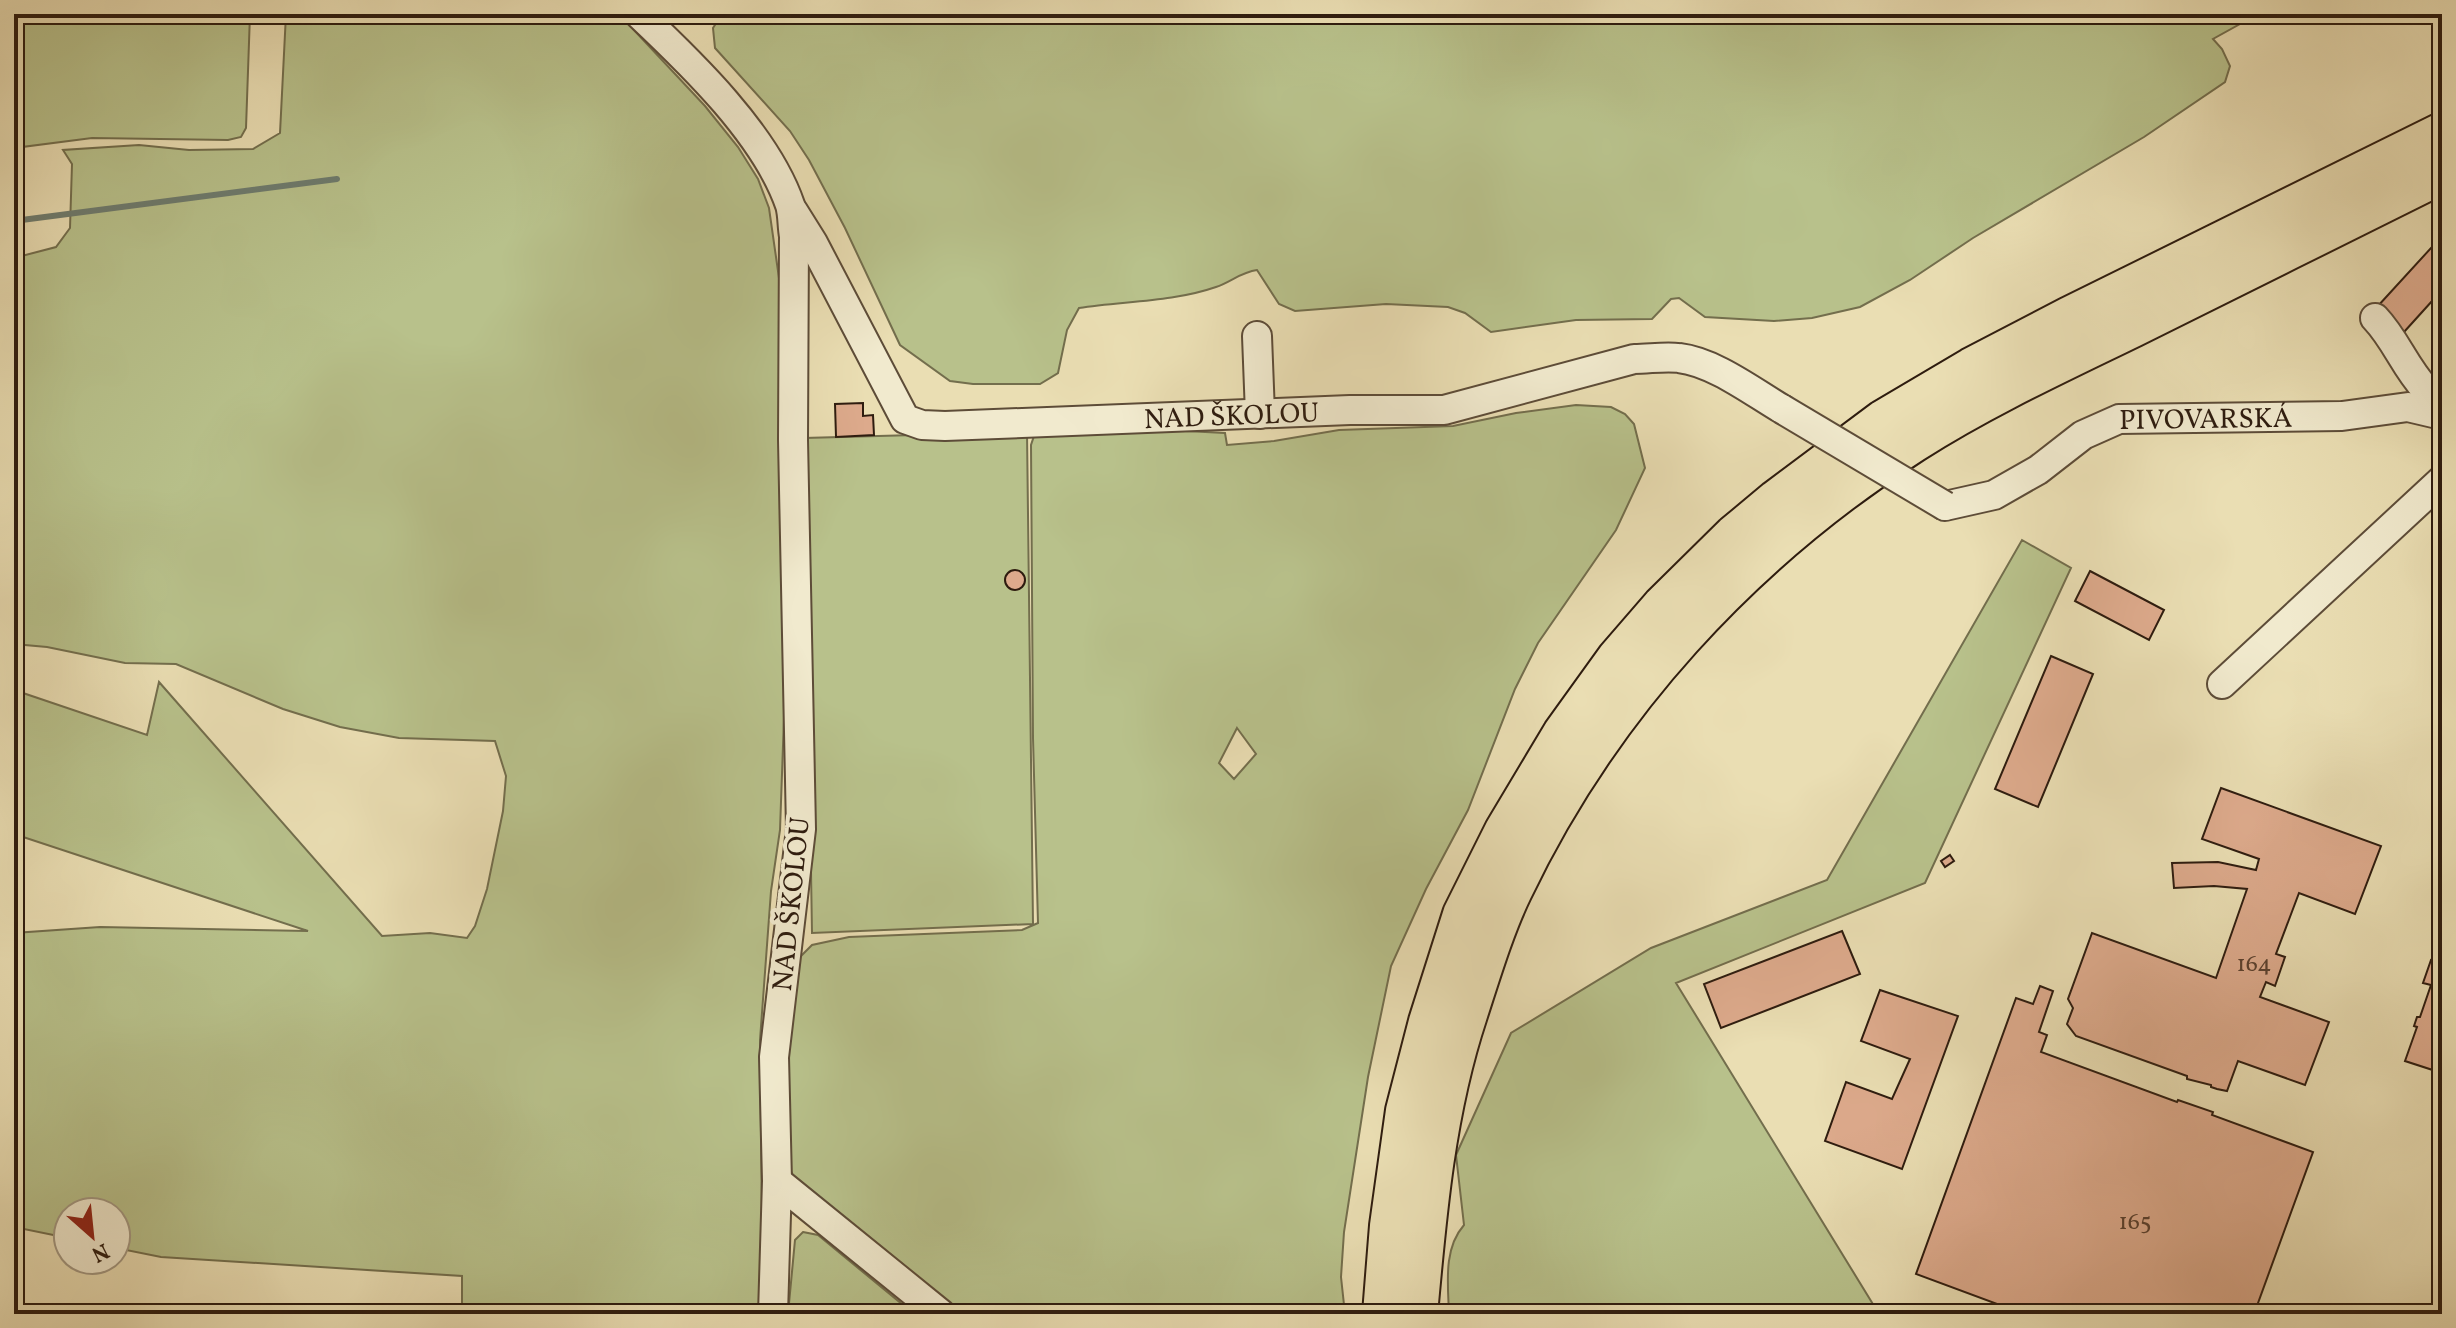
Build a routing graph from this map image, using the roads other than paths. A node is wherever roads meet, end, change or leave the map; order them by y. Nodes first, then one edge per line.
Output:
1 (639, 14) edge
2 (2442, 134) edge
3 (2442, 172) edge
4 (790, 207) junction
5 (2375, 318) dead end
6 (1257, 336) dead end
7 (2425, 390) edge
8 (1260, 414) junction
9 (2442, 415) edge
10 (1898, 431) junction
11 (2442, 480) edge
12 (1824, 484) junction
13 (1945, 506) joint
14 (2222, 684) dead end
15 (777, 1181) junction
16 (773, 1314) edge
17 (941, 1314) edge
18 (1384, 1314) edge
19 (1416, 1314) edge

1 - 4 street, NAD ŠKOLOU
2 - 10 highway
3 - 10 highway
4 - 8 street, NAD ŠKOLOU
4 - 15 street, NAD ŠKOLOU
5 - 7 street
6 - 8 street
7 - 9 street, PIVOVARSKÁ
7 - 13 street, PIVOVARSKÁ
8 - 13 street, NAD ŠKOLOU, bridge
10 - 12 highway
11 - 14 street
12 - 18 highway
12 - 19 highway
15 - 16 street, NAD ŠKOLOU
15 - 17 street

